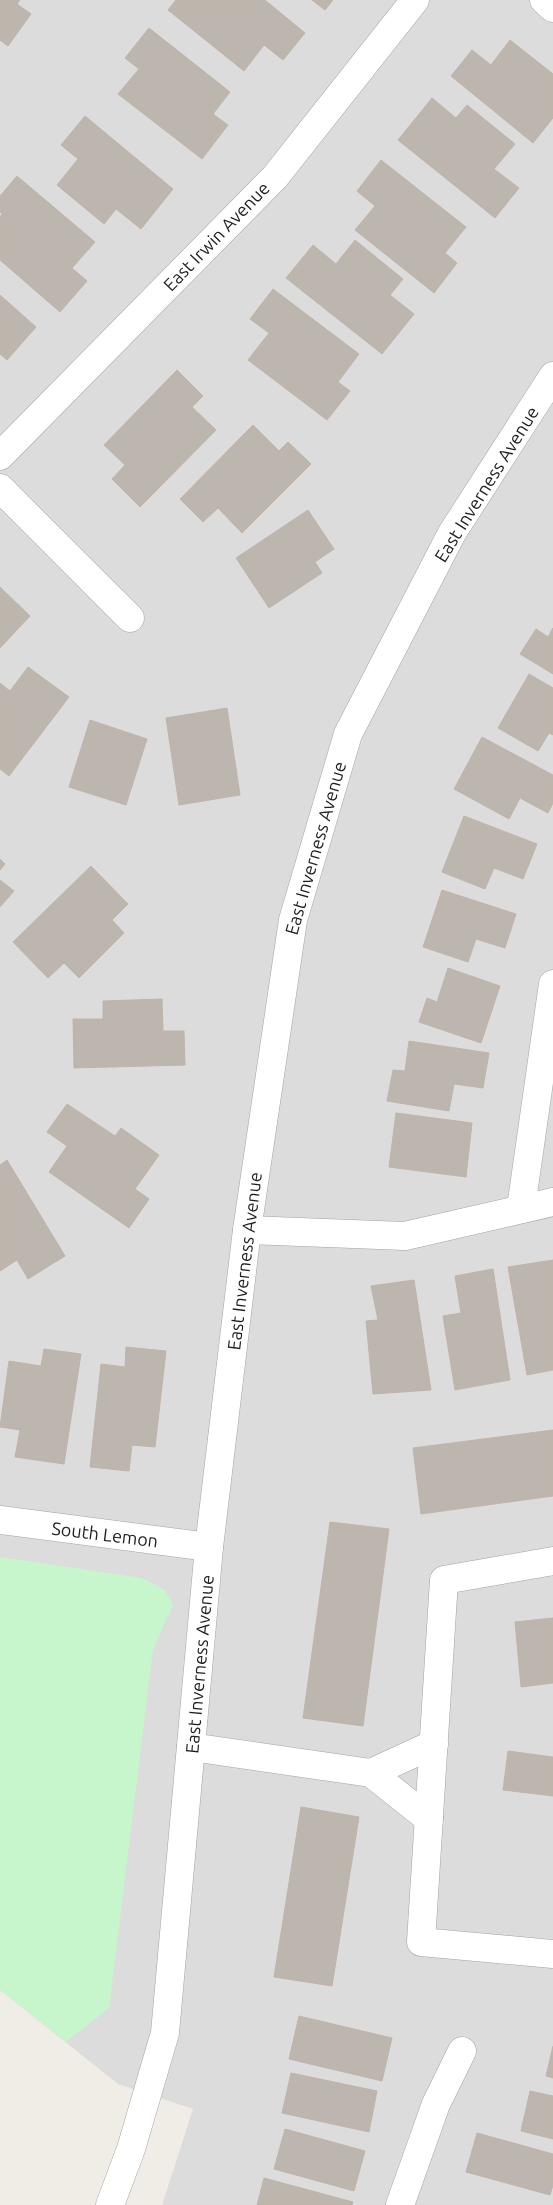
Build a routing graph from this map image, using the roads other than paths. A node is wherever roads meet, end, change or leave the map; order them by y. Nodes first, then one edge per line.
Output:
1 (415, 0) edge
2 (544, 0) edge
3 (553, 8) edge
4 (553, 376) edge
5 (0, 456) edge
6 (0, 488) edge
7 (130, 618) dead end
8 (553, 984) edge
9 (553, 1202) edge
10 (522, 1208) junction
11 (247, 1230) junction
12 (0, 1520) edge
13 (210, 1547) junction
14 (553, 1561) edge
15 (434, 1744) junction
16 (191, 1747) junction
17 (372, 1773) junction
18 (429, 1819) junction
19 (553, 1954) edge
20 (462, 2051) dead end
21 (114, 2204) edge
22 (400, 2205) edge

1 - 5 street, East Irwin Avenue
2 - 3 street
4 - 11 street, East Inverness Avenue
6 - 7 street
8 - 10 street
9 - 10 street
10 - 11 street
11 - 13 street, East Inverness Avenue
12 - 13 street, South Lemon
13 - 16 street, East Inverness Avenue
14 - 15 street
15 - 17 street
15 - 18 street
16 - 17 street
16 - 21 street, East Inverness Avenue
17 - 18 street
18 - 19 street
20 - 22 street

